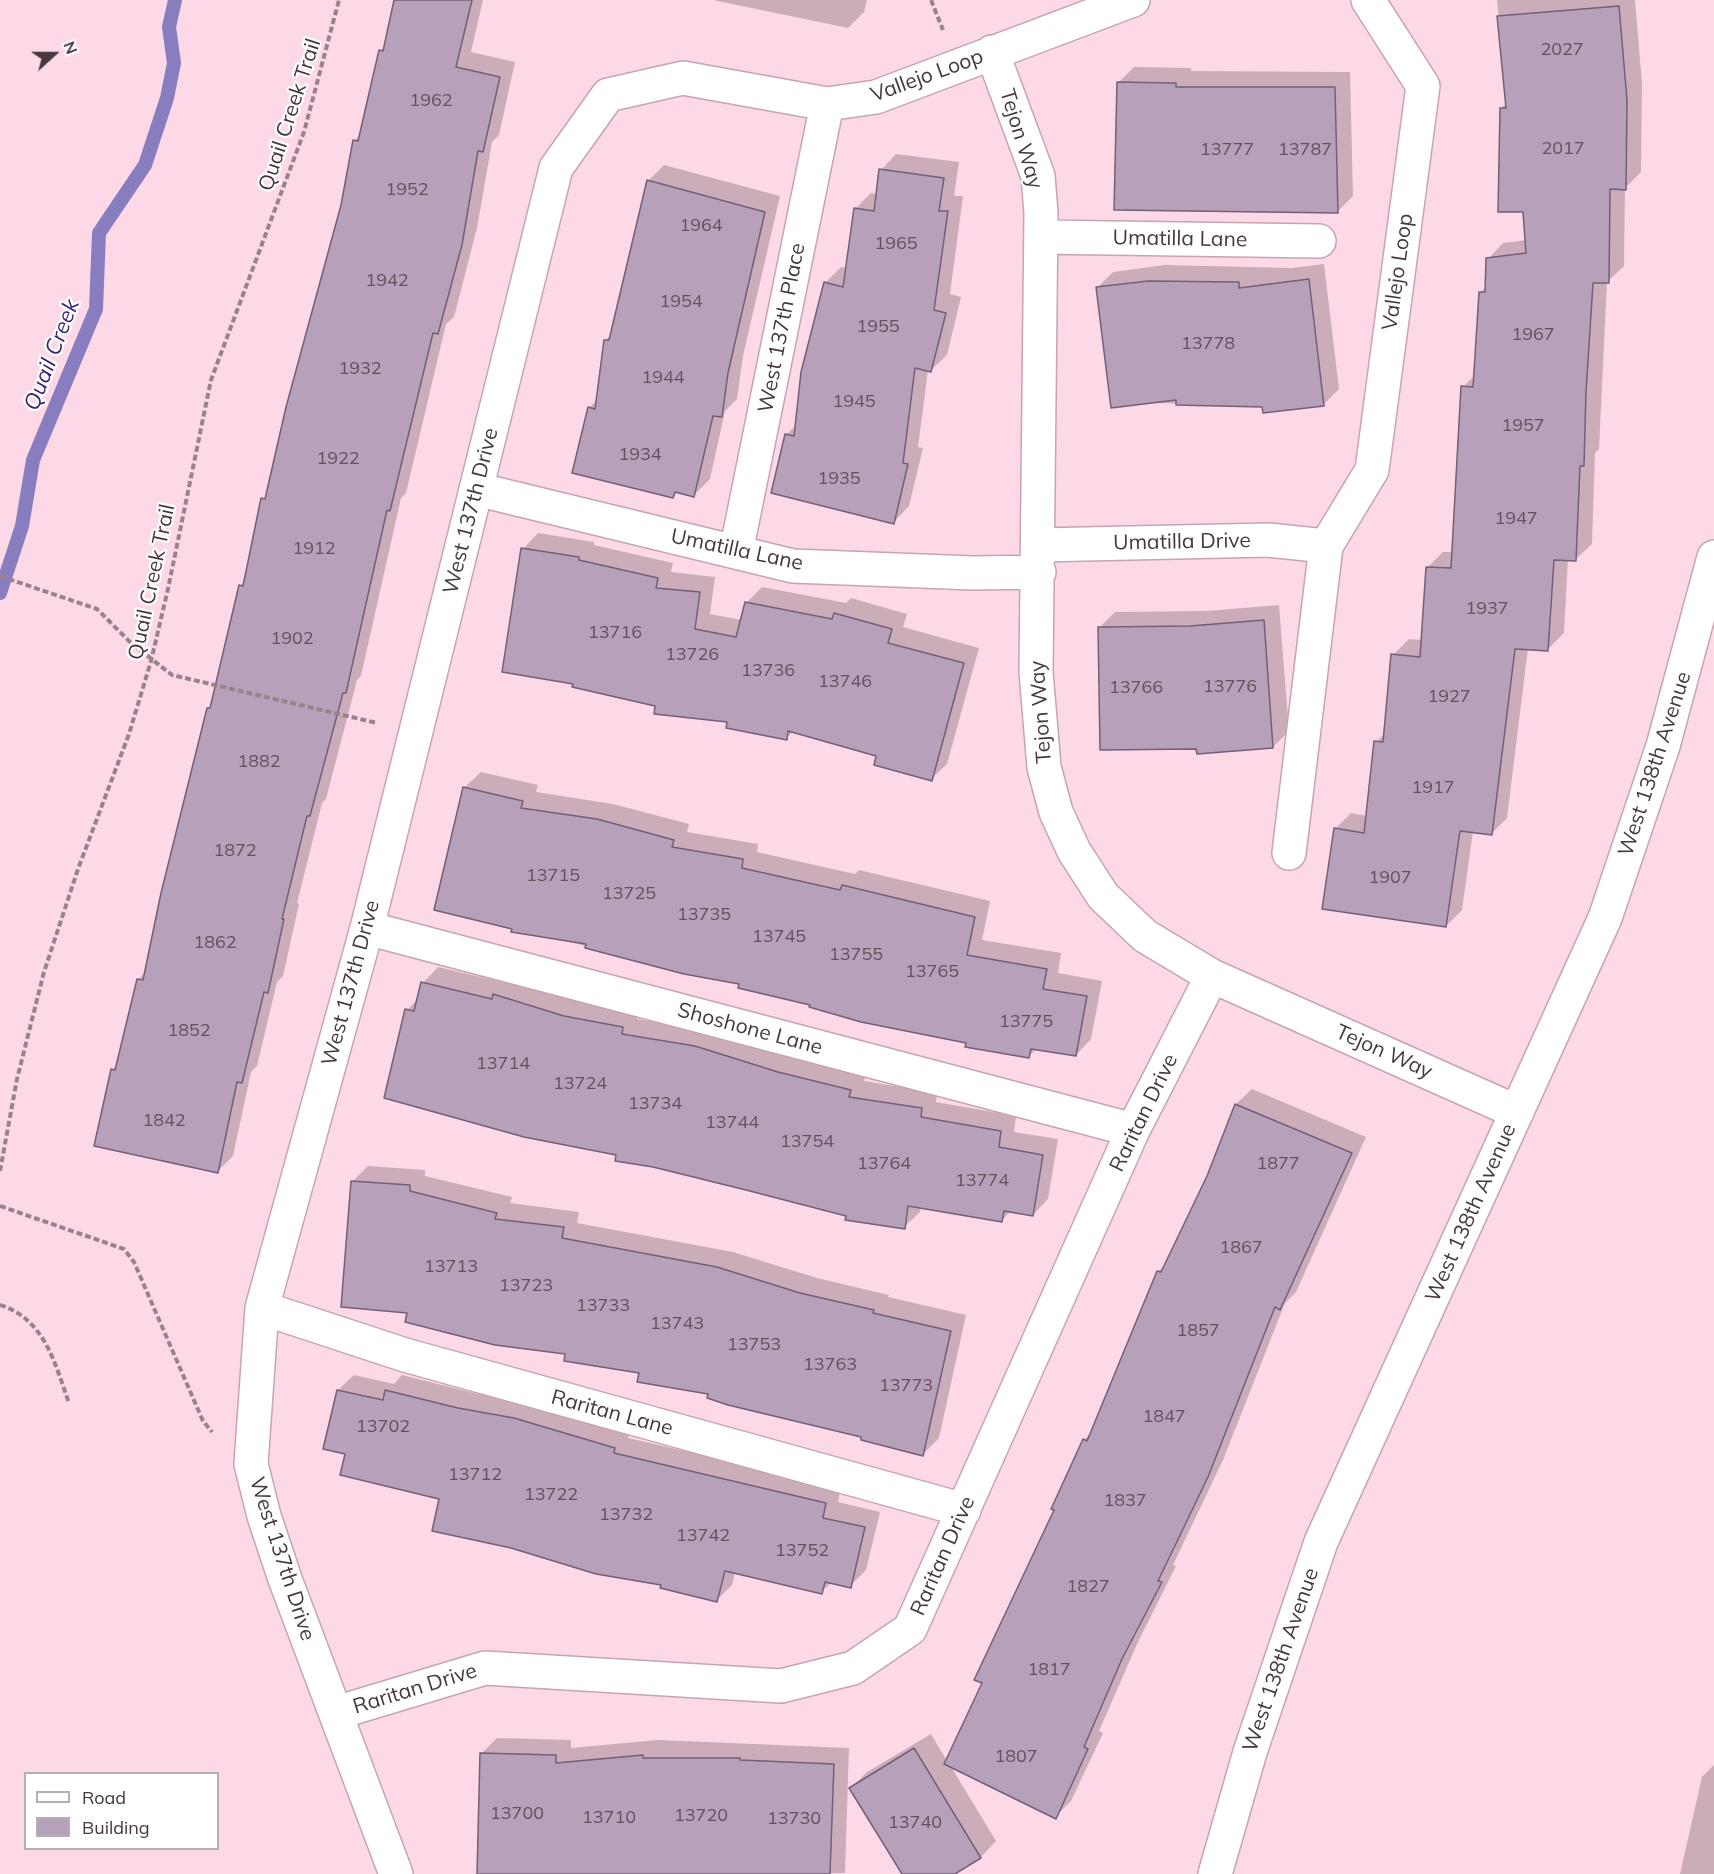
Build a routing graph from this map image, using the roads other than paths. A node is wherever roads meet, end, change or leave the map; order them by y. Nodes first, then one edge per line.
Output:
1 (1133, 0) edge
2 (1368, 0) edge
3 (993, 52) junction
4 (608, 95) joint
5 (827, 104) junction
6 (1041, 237) junction
7 (1319, 241) dead end
8 (476, 489) junction
9 (1326, 546) junction
10 (736, 552) junction
11 (1714, 557) edge
12 (1039, 558) junction
13 (1289, 853) dead end
14 (367, 928) junction
15 (1212, 976) junction
16 (1517, 1112) junction
17 (1133, 1130) junction
18 (262, 1308) junction
19 (964, 1510) junction
20 (336, 1713) junction
21 (1218, 1871) edge
22 (396, 1874) edge

1 - 3 street, Vallejo Loop
2 - 9 street, Vallejo Loop
3 - 5 street, Vallejo Loop
3 - 6 street, Tejon Way
4 - 5 street, Vallejo Loop
4 - 8 street, West 137th Drive
5 - 10 street, West 137th Place
6 - 7 street, Umatilla Lane
6 - 12 street, Tejon Way
8 - 10 street, Umatilla Lane
8 - 14 street, West 137th Drive
9 - 12 street, Umatilla Drive
9 - 13 street
10 - 12 street, Umatilla Lane
11 - 16 street, West 138th Avenue
12 - 15 street, Tejon Way
14 - 17 street, Shoshone Lane
14 - 18 street, West 137th Drive
15 - 16 street, Tejon Way
15 - 17 street, Raritan Drive
16 - 21 street, West 138th Avenue
17 - 19 street, Raritan Drive
18 - 19 street, Raritan Lane
18 - 20 street, West 137th Drive
19 - 20 street, Raritan Drive
20 - 22 street, West 137th Drive

